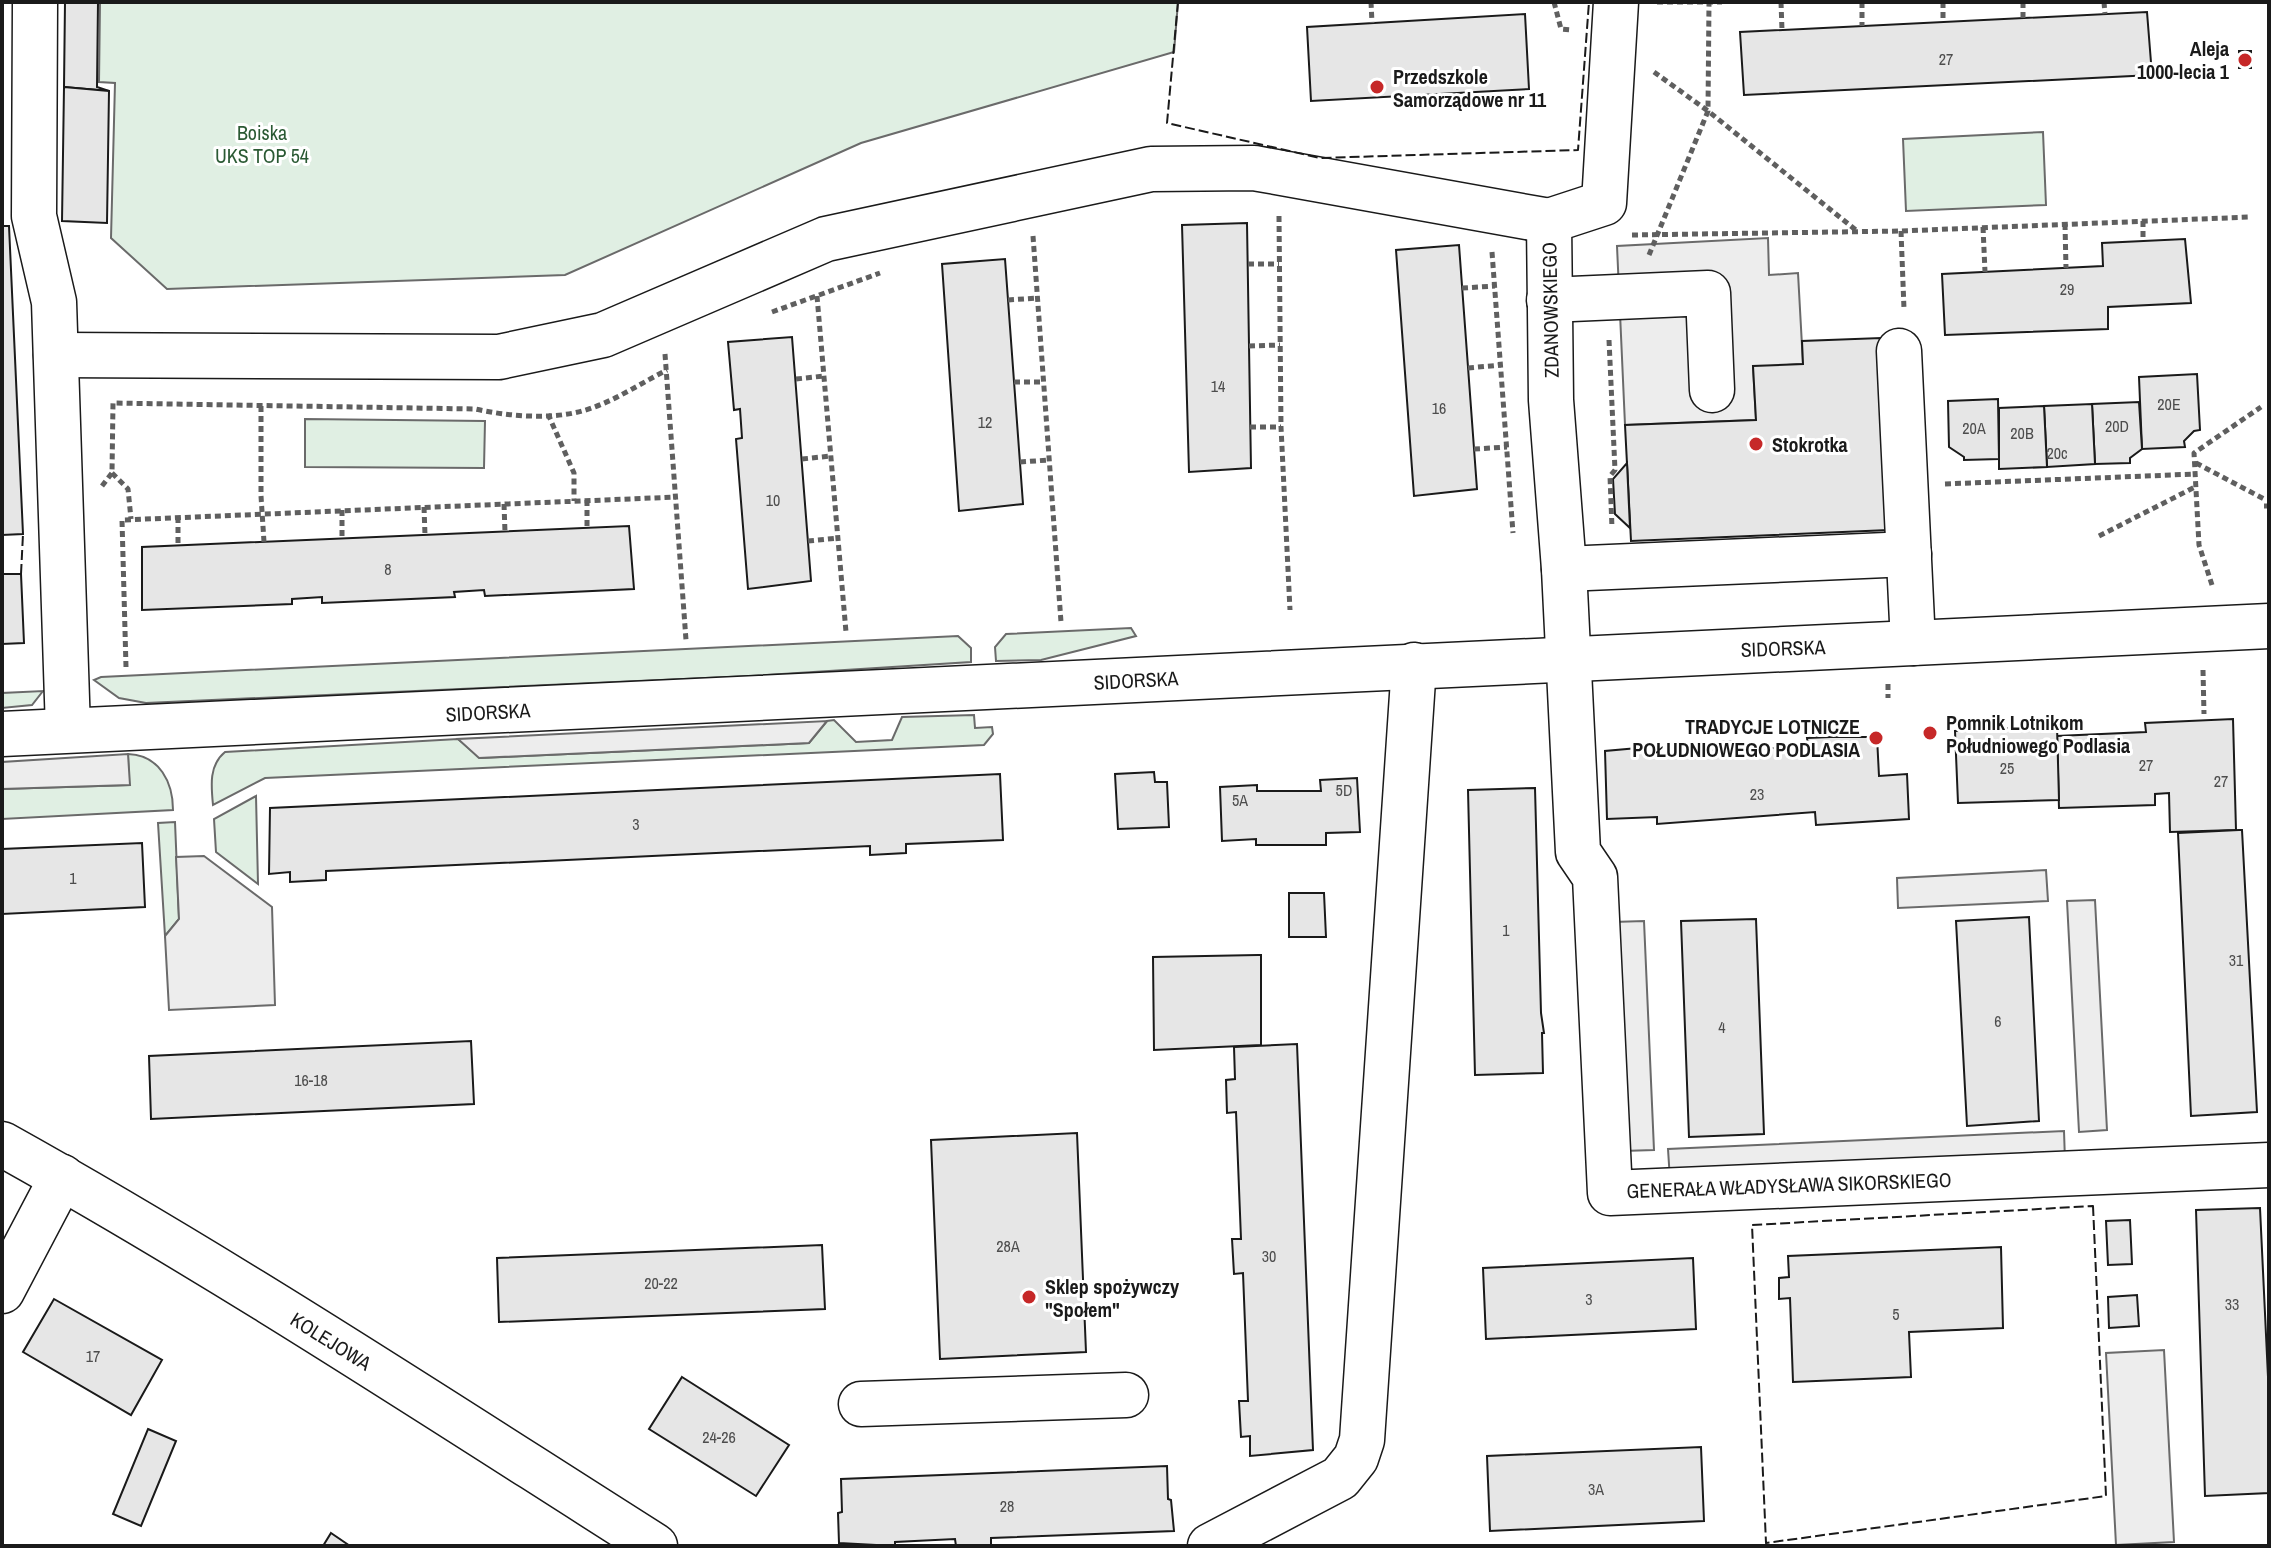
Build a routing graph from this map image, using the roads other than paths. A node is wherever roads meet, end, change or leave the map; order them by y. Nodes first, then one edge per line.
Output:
1 (35, 2) edge
2 (1616, 2) edge
3 (18, 217) edge
4 (1549, 221) junction
5 (1549, 300) junction
6 (1899, 351) road end
7 (56, 355) junction
8 (1712, 390) dead end
9 (1909, 554) junction
10 (1564, 569) junction
11 (2269, 626) edge
12 (1913, 643) junction
13 (1569, 658) junction
14 (1414, 665) junction
15 (68, 730) junction
16 (2, 734) edge
17 (2, 1144) edge
18 (2269, 1165) edge
19 (62, 1177) junction
20 (2, 1291) edge
21 (1126, 1395) dead end
22 (861, 1404) dead end
23 (655, 1546) edge
24 (1210, 1546) edge

1 - 3 street
2 - 4 street, ZDANOWSKIEGO
3 - 7 street
4 - 5 street, ZDANOWSKIEGO
4 - 7 street
5 - 8 street
5 - 10 street, ZDANOWSKIEGO
6 - 9 street
7 - 15 street
9 - 10 street
9 - 12 street
10 - 13 street, ZDANOWSKIEGO
11 - 12 street, SIDORSKA
12 - 13 street, SIDORSKA
13 - 14 street, SIDORSKA
13 - 18 street, GENERAŁA WŁADYSŁAWA SIKORSKIEGO
14 - 15 street, SIDORSKA
14 - 24 street
15 - 16 street, SIDORSKA
17 - 19 street, KOLEJOWA
19 - 20 street
19 - 23 street, KOLEJOWA
21 - 22 street

